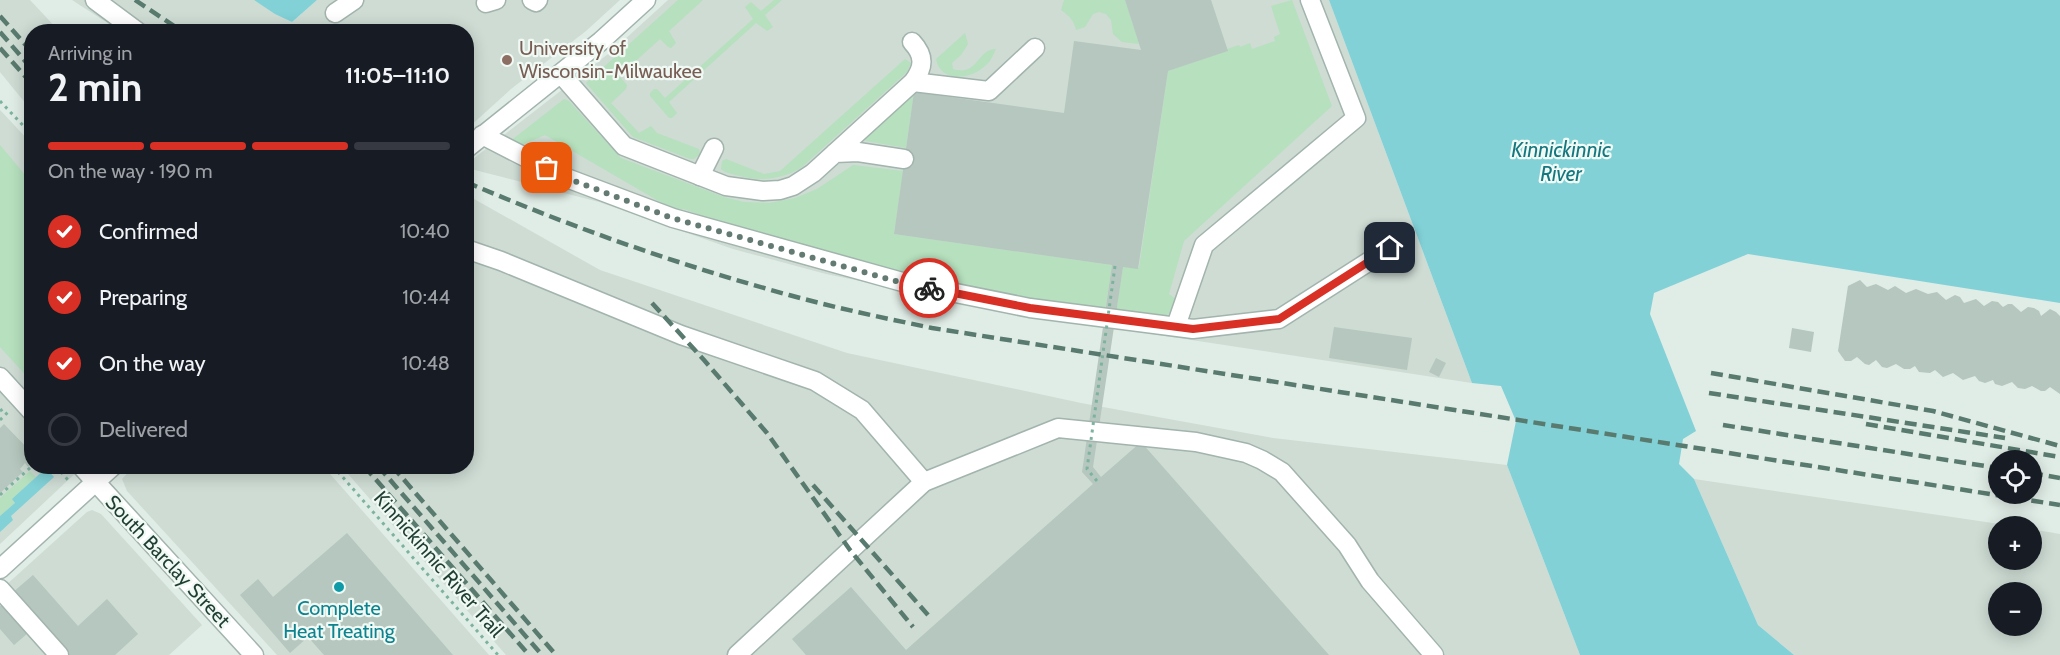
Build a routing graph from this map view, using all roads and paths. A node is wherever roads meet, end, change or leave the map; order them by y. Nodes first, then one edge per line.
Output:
1 (95, 0) edge
2 (354, 0) edge
3 (532, 0) edge
4 (538, 0) edge
5 (646, 0) edge
6 (1310, 0) edge
7 (335, 13) dead end
8 (127, 24) edge
9 (912, 42) dead end
10 (1035, 48) dead end
11 (561, 74) junction
12 (913, 82) junction
13 (0, 101) edge
14 (24, 126) edge
15 (482, 135) junction
16 (474, 142) edge
17 (714, 148) dead end
18 (835, 153) junction
19 (904, 159) dead end
20 (700, 176) junction
21 (1390, 248) dead end
22 (474, 252) edge
23 (1115, 266) dead end
24 (1176, 326) junction
25 (0, 377) edge
26 (24, 403) edge
27 (9, 411) dead end
28 (0, 420) edge
29 (24, 473) edge
30 (63, 474) edge
31 (88, 474) edge
32 (104, 474) edge
33 (340, 474) edge
34 (68, 480) dead end
35 (1097, 481) dead end
36 (96, 482) junction
37 (924, 482) junction
38 (0, 495) edge
39 (0, 569) edge
40 (0, 589) edge
41 (59, 655) edge
42 (254, 655) edge
43 (498, 655) edge
44 (737, 655) edge
45 (1434, 655) edge

1 - 8 street
2 - 7 street
3 - 4 street
5 - 11 street
6 - 24 street
9 - 12 street
10 - 12 street
11 - 15 street
11 - 20 street
12 - 18 street
13 - 14 path
15 - 16 street
15 - 24 street
17 - 20 street
18 - 19 street
18 - 20 street
21 - 24 street
22 - 37 street
23 - 35 path, bridge
25 - 26 street
27 - 28 path
29 - 38 path
30 - 34 path
31 - 36 street, South Barclay Street
32 - 36 street
33 - 43 path, Kinnickinnic River Trail
36 - 39 street
36 - 42 street, South Barclay Street
37 - 44 street
37 - 45 street
40 - 41 street

